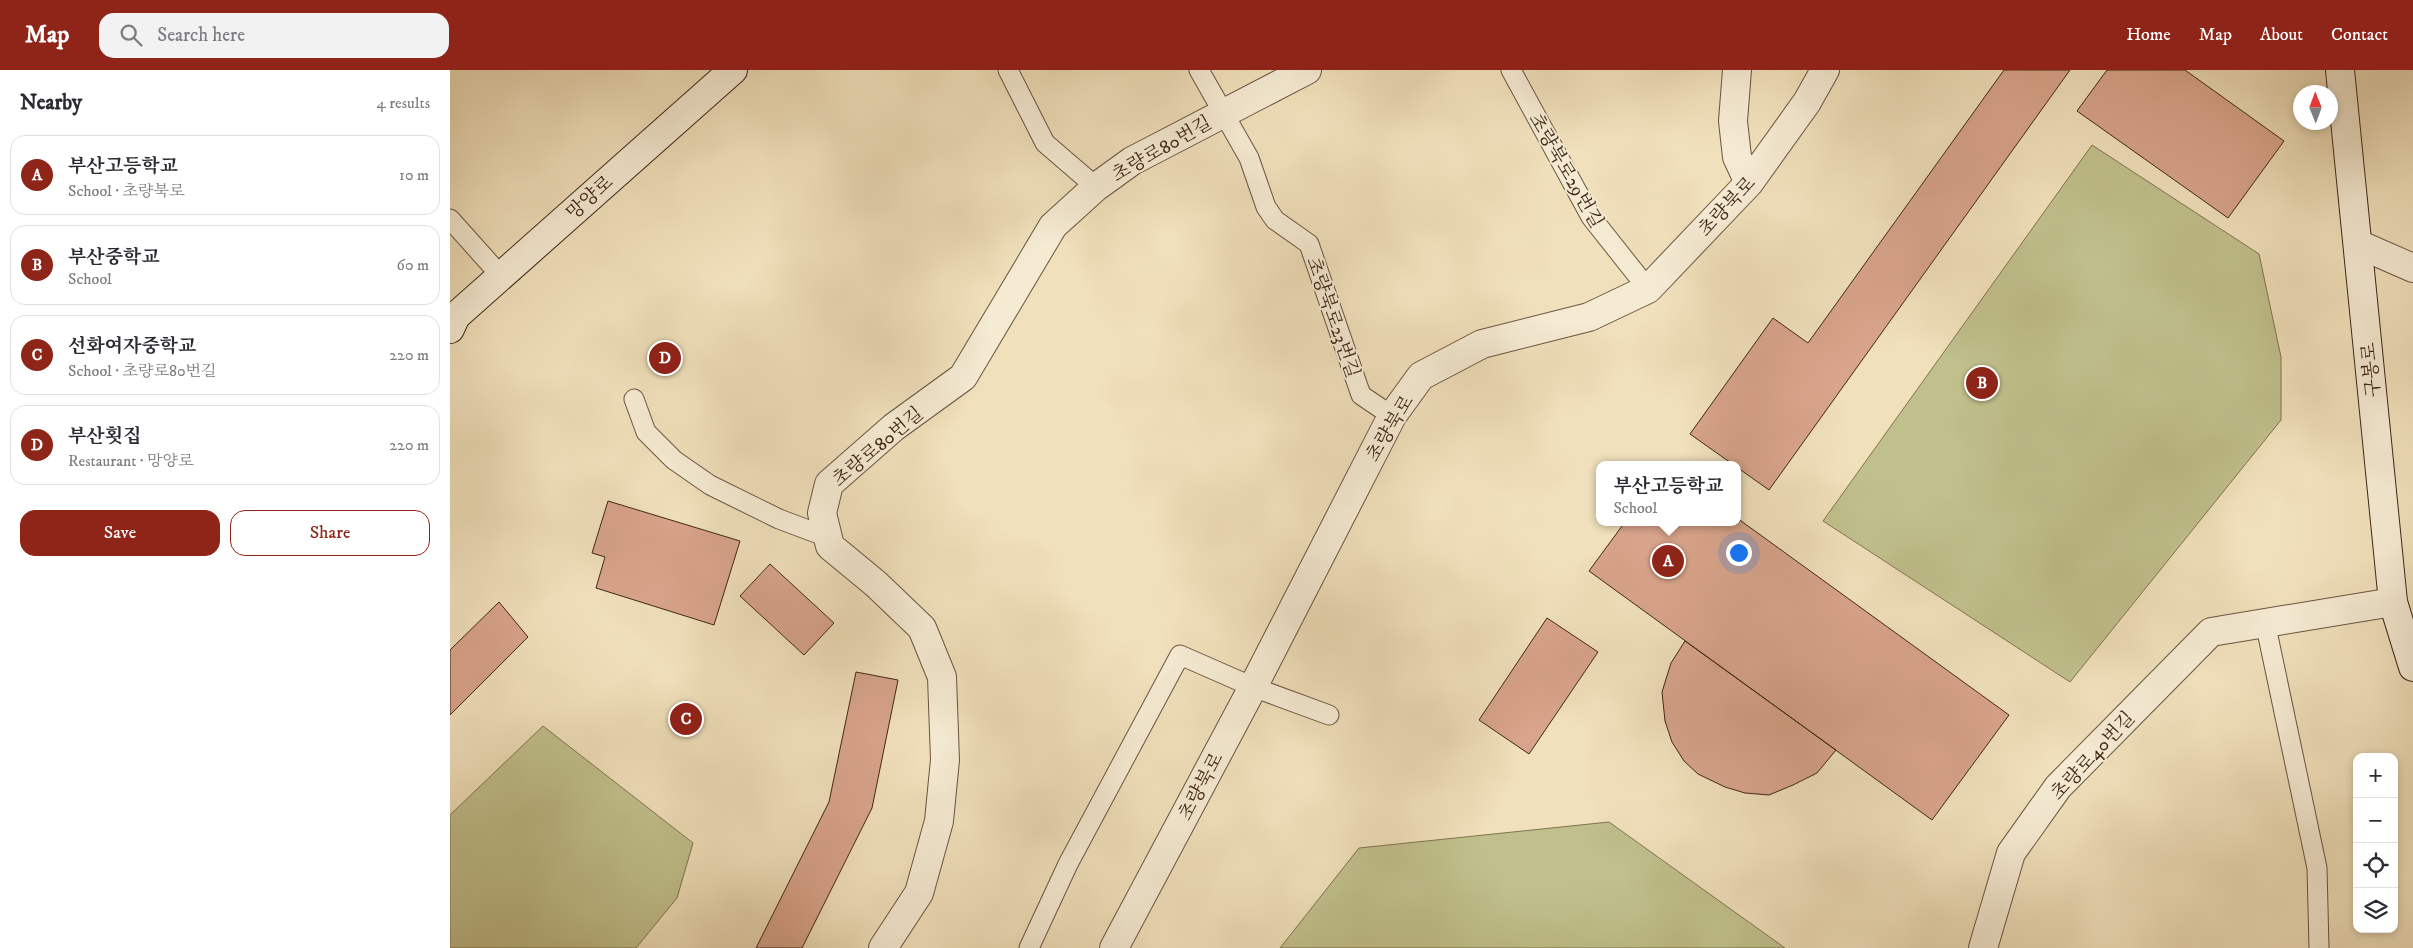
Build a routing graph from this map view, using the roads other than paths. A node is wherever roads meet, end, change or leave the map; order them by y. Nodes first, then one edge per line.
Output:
1 (733, 70) edge
2 (1008, 70) edge
3 (1199, 70) edge
4 (1307, 70) edge
5 (1511, 70) edge
6 (1737, 70) edge
7 (1825, 70) edge
8 (2340, 70) edge
9 (1224, 112) junction
10 (1749, 183) junction
11 (1096, 187) junction
12 (450, 219) edge
13 (2358, 244) junction
14 (2413, 268) edge
15 (501, 276) junction
16 (1648, 289) junction
17 (450, 328) edge
18 (634, 399) dead end
19 (1392, 416) junction
20 (827, 537) junction
21 (2393, 602) junction
22 (2265, 622) junction
23 (2413, 667) edge
24 (1253, 687) junction
25 (1329, 715) dead end
26 (883, 948) edge
27 (1029, 948) edge
28 (1114, 948) edge
29 (1983, 948) edge
30 (2318, 948) edge

1 - 15 street, 망양로
2 - 11 lane
3 - 9 lane, 초량북로23번길
4 - 9 street, 초량로80번길
5 - 16 lane, 초량북로29번길
6 - 10 street
7 - 10 street, 초량북로
8 - 13 street, 구봉로
9 - 11 street, 초량로80번길
9 - 19 lane, 초량북로23번길
10 - 16 street, 초량북로
11 - 20 street, 초량로80번길
12 - 15 lane
13 - 14 street
13 - 21 street, 구봉로
15 - 17 street, 망양로
16 - 19 street, 초량북로
18 - 20 lane
19 - 24 street, 초량북로
20 - 26 street, 초량로80번길
21 - 22 street, 초량로40번길
21 - 23 street, 구봉로
22 - 29 street, 초량로40번길
22 - 30 lane
24 - 25 lane
24 - 27 lane
24 - 28 street, 초량북로

